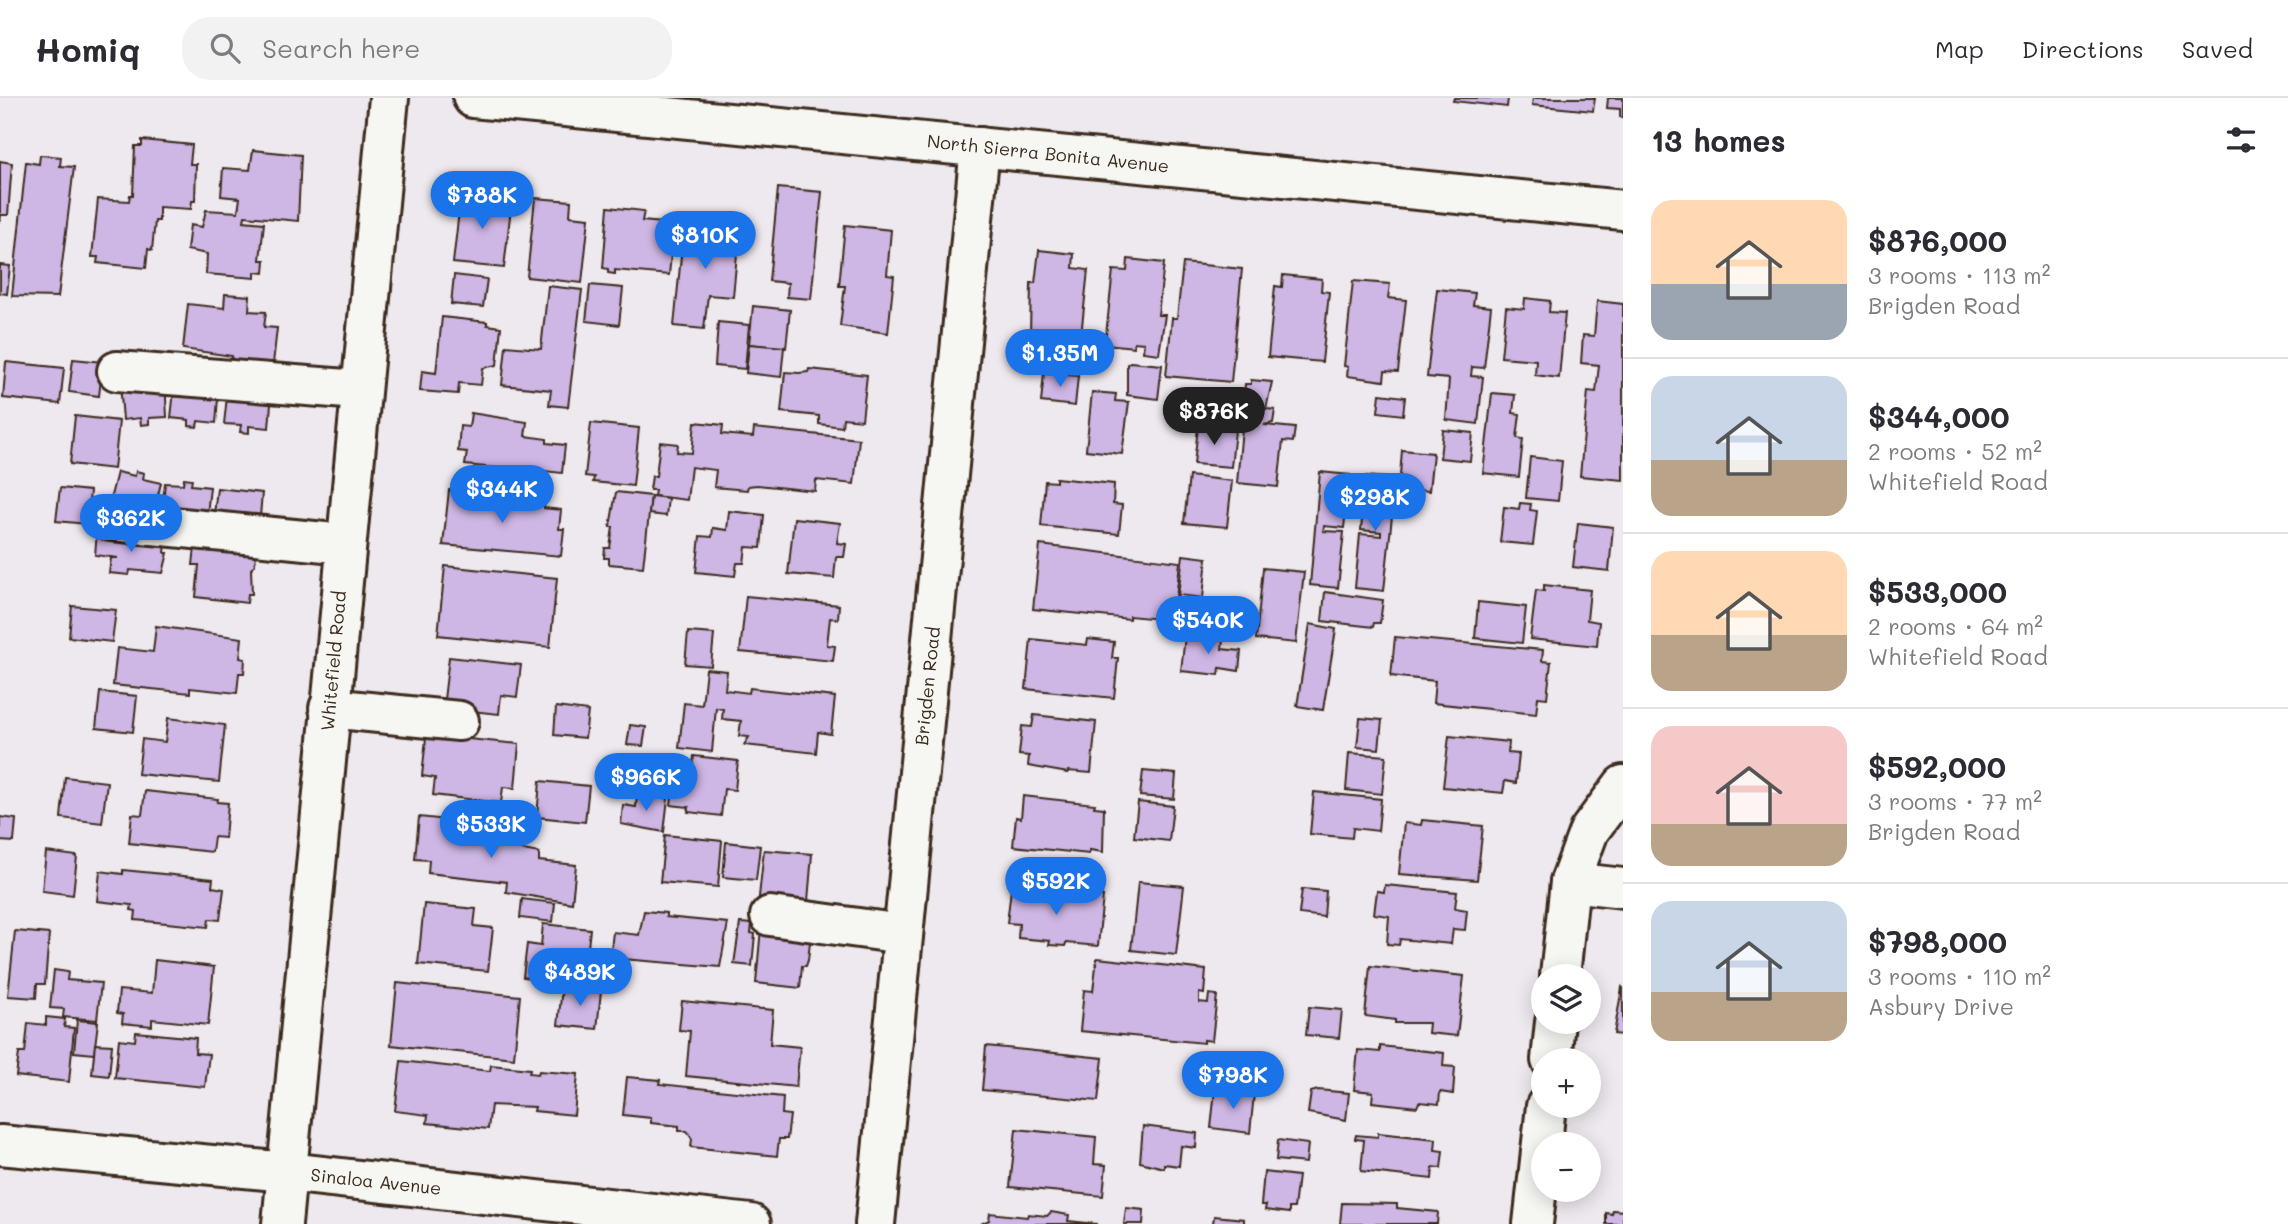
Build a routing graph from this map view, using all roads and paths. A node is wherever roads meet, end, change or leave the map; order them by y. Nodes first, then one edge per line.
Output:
1 (389, 98) edge
2 (473, 98) edge
3 (980, 147) junction
4 (1623, 210) edge
5 (117, 371) dead end
6 (359, 390) junction
7 (112, 521) dead end
8 (345, 544) junction
9 (329, 708) junction
10 (459, 721) dead end
11 (1623, 785) edge
12 (1570, 882) junction
13 (1623, 888) edge
14 (770, 916) dead end
15 (904, 934) junction
16 (1561, 964) edge
17 (1545, 1118) edge
18 (0, 1145) edge
19 (287, 1172) junction
20 (282, 1224) edge
21 (751, 1224) edge
22 (875, 1224) edge
23 (1533, 1224) edge

1 - 6 street, Whitefield Road
2 - 3 street, North Sierra Bonita Avenue
3 - 4 street, North Sierra Bonita Avenue
3 - 15 street, Brigden Road
5 - 6 street
6 - 8 street, Whitefield Road
7 - 8 street
8 - 9 street, Whitefield Road
9 - 10 street
9 - 19 street, Whitefield Road
11 - 12 street
12 - 13 street
12 - 16 street
14 - 15 street
15 - 22 street, Brigden Road
17 - 23 street
18 - 19 street, Sinaloa Avenue
19 - 20 street, Whitefield Road
19 - 21 street, Sinaloa Avenue

